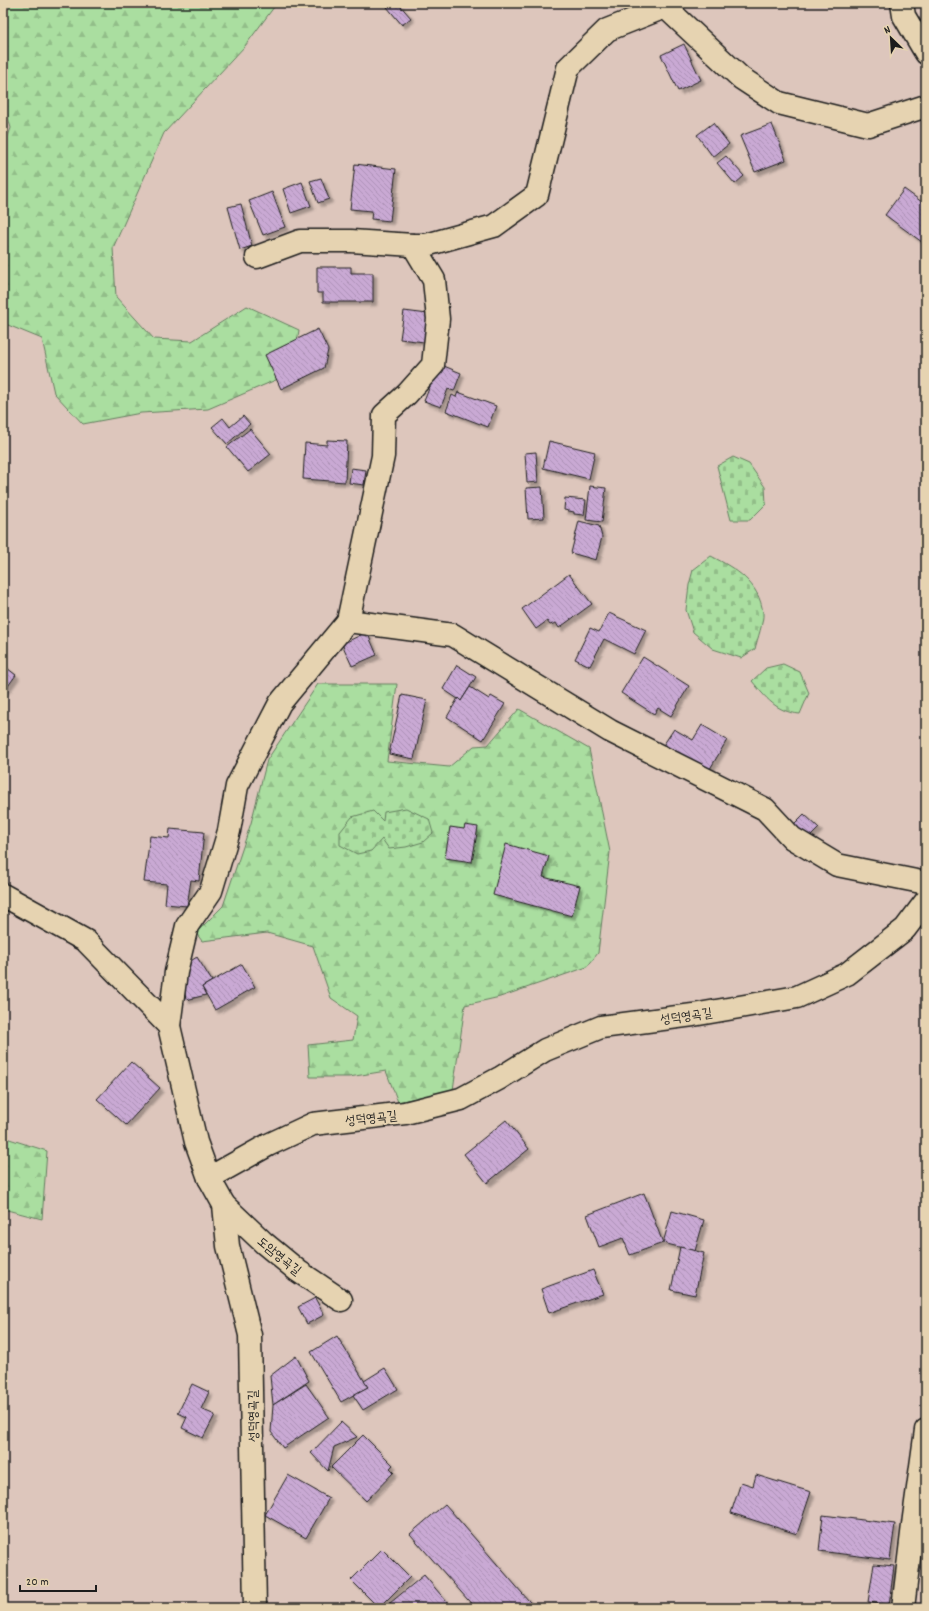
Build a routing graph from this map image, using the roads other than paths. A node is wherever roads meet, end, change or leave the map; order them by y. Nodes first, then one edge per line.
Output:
1 (902, 3) edge
2 (663, 5) edge
3 (926, 53) edge
4 (926, 106) edge
5 (413, 245) junction
6 (257, 257) dead end
7 (348, 621) junction
8 (926, 883) edge
9 (3, 896) edge
10 (926, 902) edge
11 (169, 1026) junction
12 (209, 1178) junction
13 (224, 1205) junction
14 (341, 1300) dead end
15 (926, 1430) edge
16 (255, 1608) edge
17 (903, 1608) edge

1 - 3 street
2 - 4 street
2 - 5 street
5 - 6 street
5 - 7 street
7 - 8 street
7 - 11 street
9 - 11 street
10 - 12 street, 성덕영곡길
11 - 12 street
12 - 13 street, 성덕영곡길
13 - 14 street, 도암영곡길
13 - 16 street, 성덕영곡길
15 - 17 street

